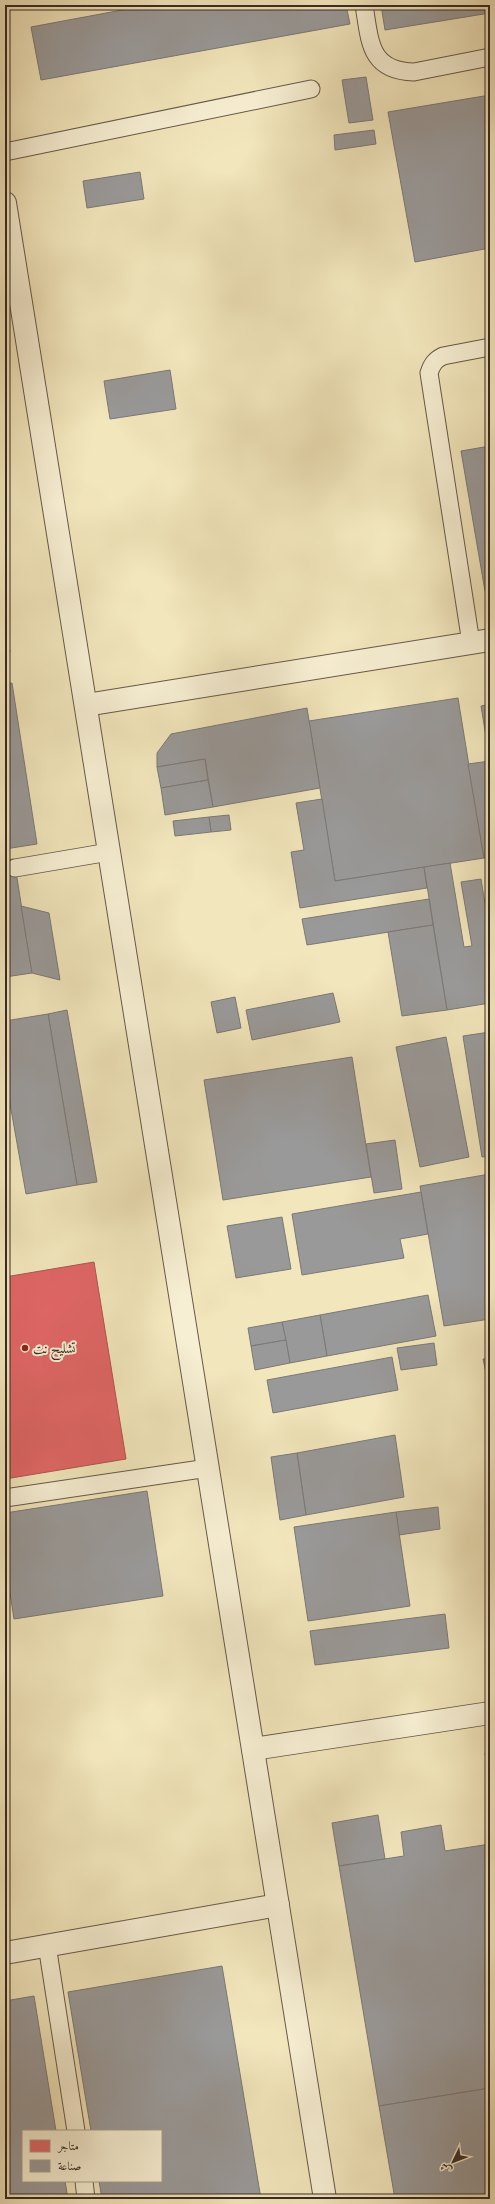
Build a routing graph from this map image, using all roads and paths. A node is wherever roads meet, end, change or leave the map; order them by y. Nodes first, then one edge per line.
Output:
1 (364, 5) edge
2 (490, 57) edge
3 (311, 89) dead end
4 (5, 152) edge
5 (5, 203) edge
6 (490, 347) edge
7 (481, 642) edge
8 (86, 705) junction
9 (109, 852) junction
10 (15, 868) dead end
11 (208, 1468) junction
12 (5, 1498) edge
13 (490, 1713) edge
14 (253, 1749) junction
15 (278, 1905) junction
16 (47, 1945) junction
17 (5, 1953) edge
18 (76, 2130) edge
19 (84, 2182) edge
20 (86, 2199) edge
21 (325, 2199) edge

1 - 2 lane
3 - 4 lane
5 - 8 street
6 - 7 lane
7 - 8 street
8 - 9 street
9 - 10 lane
9 - 11 street
11 - 12 lane
11 - 14 street
13 - 14 street
14 - 15 street
15 - 16 street
15 - 21 street
16 - 17 street
16 - 18 lane
19 - 20 lane

